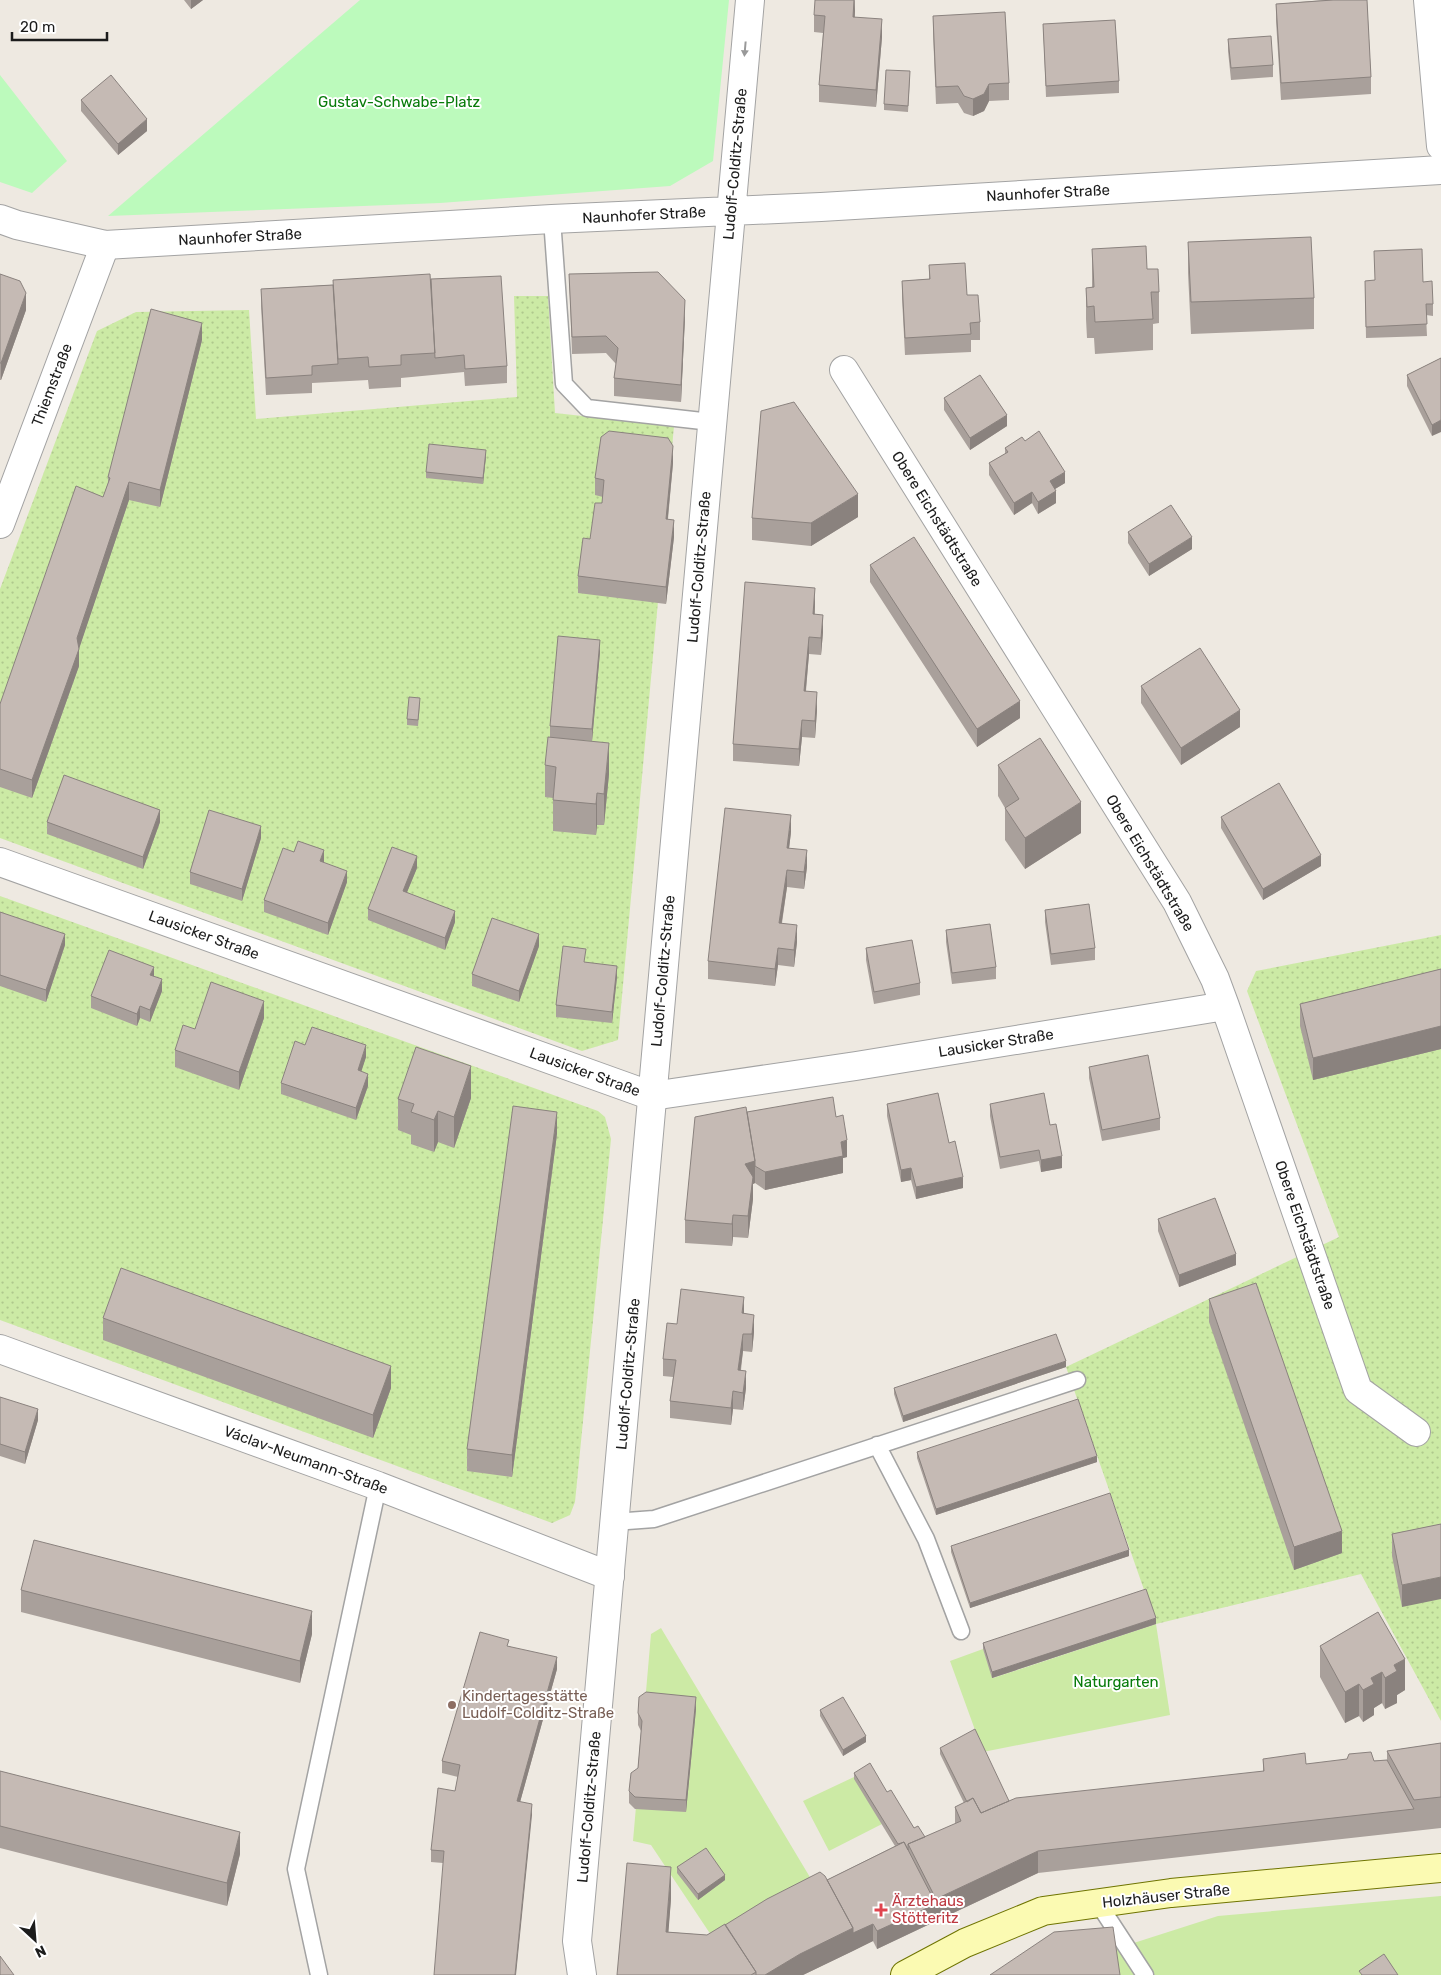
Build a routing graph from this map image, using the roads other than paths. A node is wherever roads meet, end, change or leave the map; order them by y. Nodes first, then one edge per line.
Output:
1 (750, 0) edge
2 (1428, 0) edge
3 (1441, 146) edge
4 (1441, 170) edge
5 (730, 210) junction
6 (0, 219) edge
7 (552, 219) junction
8 (105, 245) junction
9 (844, 370) dead end
10 (711, 422) junction
11 (0, 524) edge
12 (0, 862) edge
13 (1225, 1006) junction
14 (652, 1096) junction
15 (0, 1349) edge
16 (1077, 1380) dead end
17 (1416, 1432) dead end
18 (877, 1445) junction
19 (378, 1486) junction
20 (614, 1522) junction
21 (610, 1576) junction
22 (961, 1632) dead end
23 (1441, 1868) edge
24 (1098, 1903) junction
25 (577, 1941) junction
26 (319, 1975) edge
27 (562, 1975) edge
28 (582, 1975) edge
29 (905, 1975) edge
30 (1145, 1975) edge

1 -> 5 street, Ludolf-Colditz-Straße
2 - 3 street
4 - 5 street, Naunhofer Straße
5 - 7 street, Naunhofer Straße
5 - 10 street, Ludolf-Colditz-Straße
6 - 8 street, Naunhofer Straße
7 - 8 street, Naunhofer Straße
7 - 10 lane
8 - 11 street, Thiemstraße
9 - 13 street, Obere Eichstädtstraße
10 - 14 street, Ludolf-Colditz-Straße
12 - 14 street, Lausicker Straße
13 - 14 street, Lausicker Straße
13 - 17 street, Obere Eichstädtstraße
14 - 20 street, Ludolf-Colditz-Straße
15 - 19 street, Václav-Neumann-Straße
16 - 18 lane
18 - 20 lane
18 - 22 lane
19 - 21 street, Václav-Neumann-Straße
19 - 26 lane
20 - 21 street, Ludolf-Colditz-Straße
21 - 25 street, Ludolf-Colditz-Straße
23 - 24 main road, Holzhäuser Straße
24 - 29 main road, Holzhäuser Straße
24 - 30 lane
25 - 27 street, Ludolf-Colditz-Straße
25 - 28 street, Ludolf-Colditz-Straße

